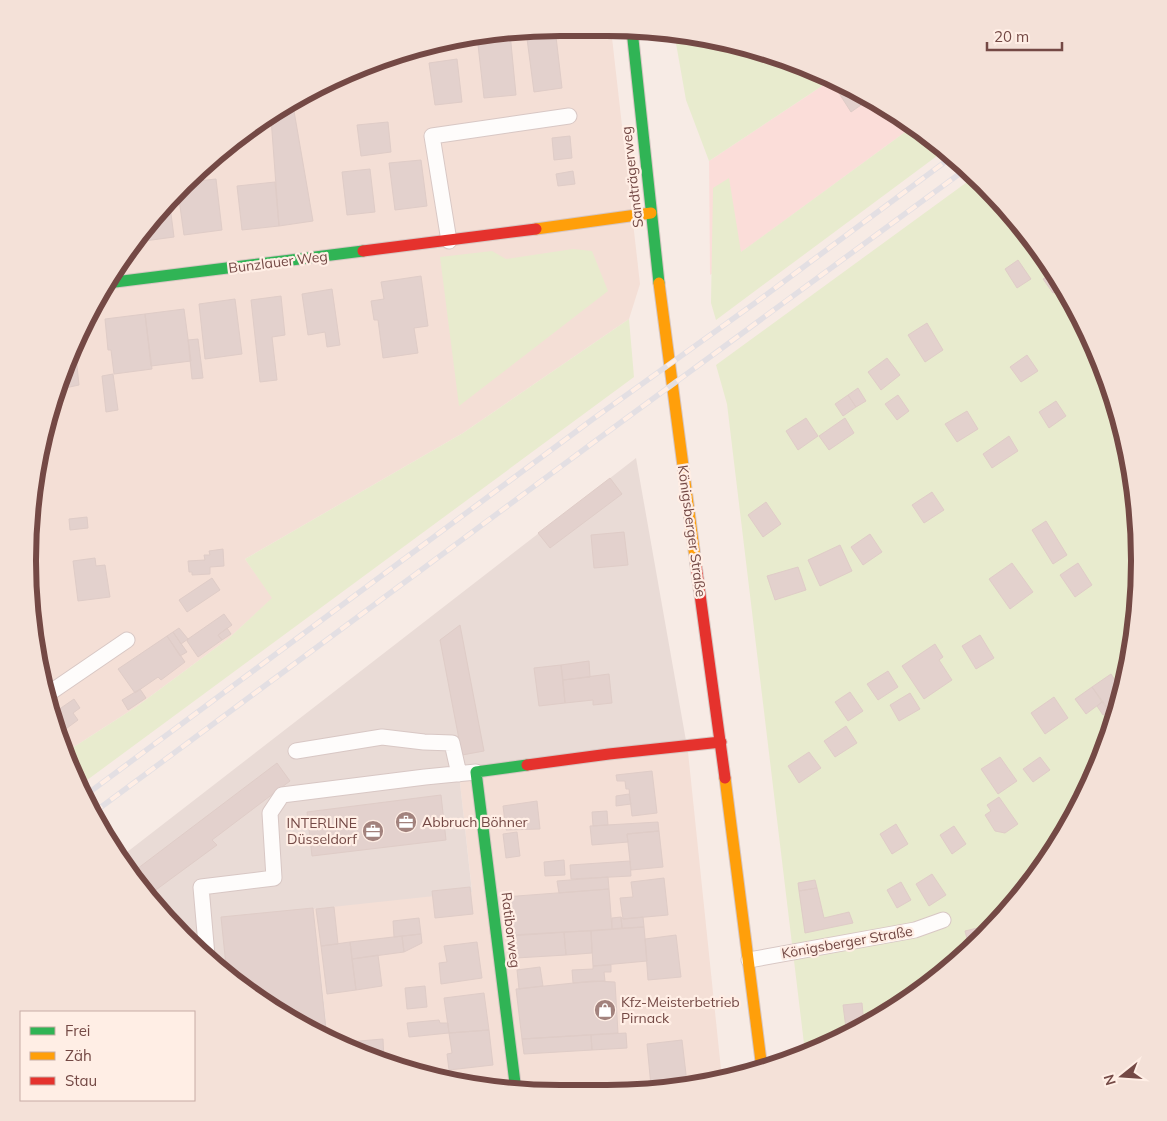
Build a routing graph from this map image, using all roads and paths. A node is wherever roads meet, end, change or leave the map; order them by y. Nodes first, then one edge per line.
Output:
1 (633, 37) edge
2 (569, 116) dead end
3 (651, 213) junction
4 (449, 241) junction
5 (117, 282) edge
6 (664, 320) joint
7 (127, 640) dead end
8 (53, 691) edge
9 (721, 742) junction
10 (296, 751) dead end
11 (476, 772) junction
12 (459, 774) junction
13 (944, 920) dead end
14 (206, 946) edge
15 (749, 960) junction
16 (761, 1061) edge
17 (515, 1083) edge

1 - 3 street, Sandträgerweg
2 - 4 lane
3 - 4 street, Bunzlauer Weg
3 - 6 street, Sandträgerweg
4 - 5 street, Bunzlauer Weg
6 - 9 street, Königsberger Straße
7 - 8 lane
9 - 11 street
9 - 15 street, Königsberger Straße
10 - 12 lane
11 - 12 lane
11 - 17 street, Ratiborweg
12 - 14 lane
13 - 15 lane, Königsberger Straße
15 - 16 street, Königsberger Straße

